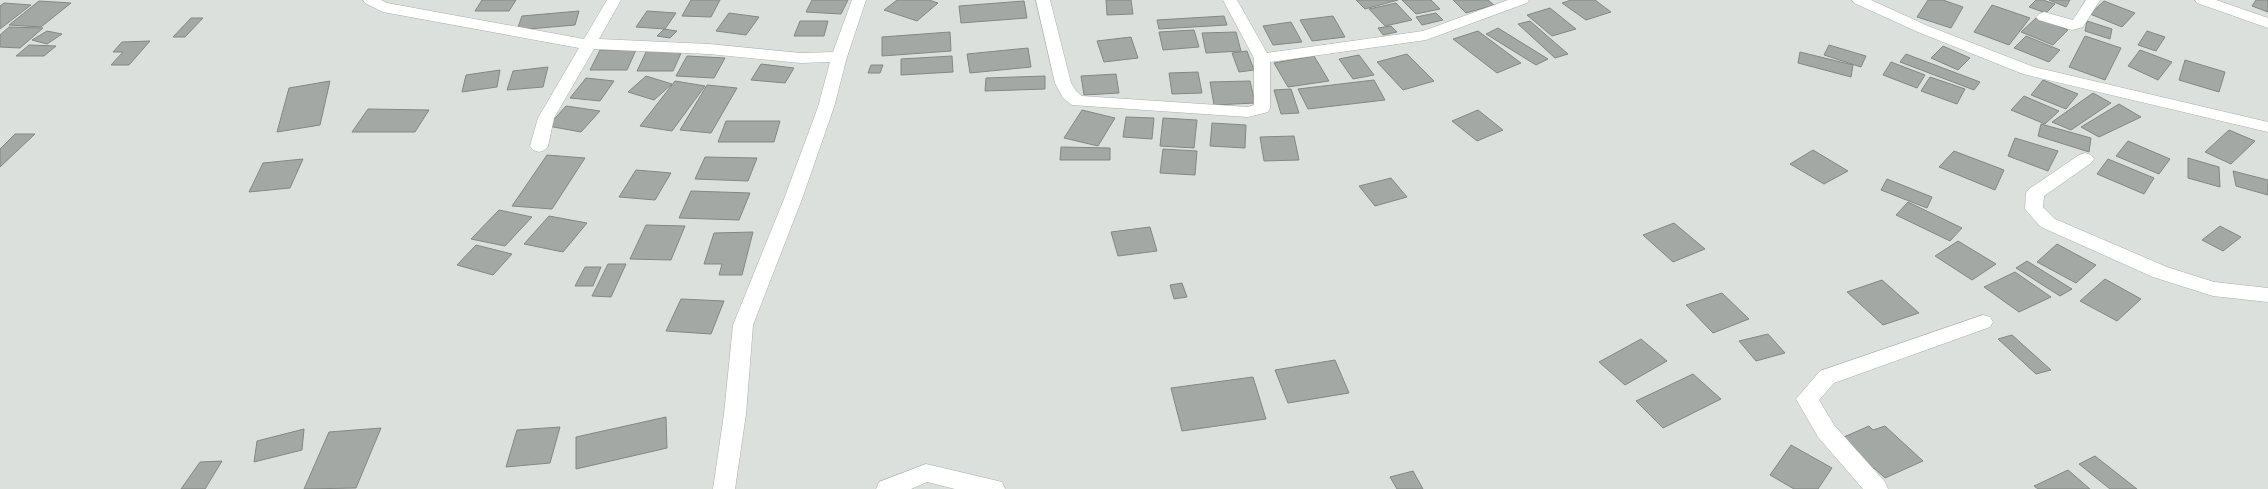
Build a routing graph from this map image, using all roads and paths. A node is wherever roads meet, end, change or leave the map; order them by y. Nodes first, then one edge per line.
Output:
1 (370, 0) edge
2 (614, 0) edge
3 (858, 0) edge
4 (1043, 0) edge
5 (1230, 0) edge
6 (1522, 0) edge
7 (1859, 0) edge
8 (2093, 0) edge
9 (2202, 0) edge
10 (2044, 17) dead end
11 (2268, 23) edge
12 (590, 45) junction
13 (839, 58) junction
14 (1262, 58) junction
15 (2268, 127) edge
16 (539, 146) dead end
17 (2085, 159) dead end
18 (2268, 295) edge
19 (1983, 322) dead end
20 (724, 489) edge
21 (887, 489) edge
22 (994, 489) edge
23 (1877, 489) edge

1 - 12 street
2 - 12 street
3 - 13 street
4 - 14 street
5 - 14 street
6 - 14 street
7 - 15 street
8 - 10 street
9 - 11 street
12 - 13 street
12 - 16 street
13 - 20 street
17 - 18 street
19 - 23 street
21 - 22 street

